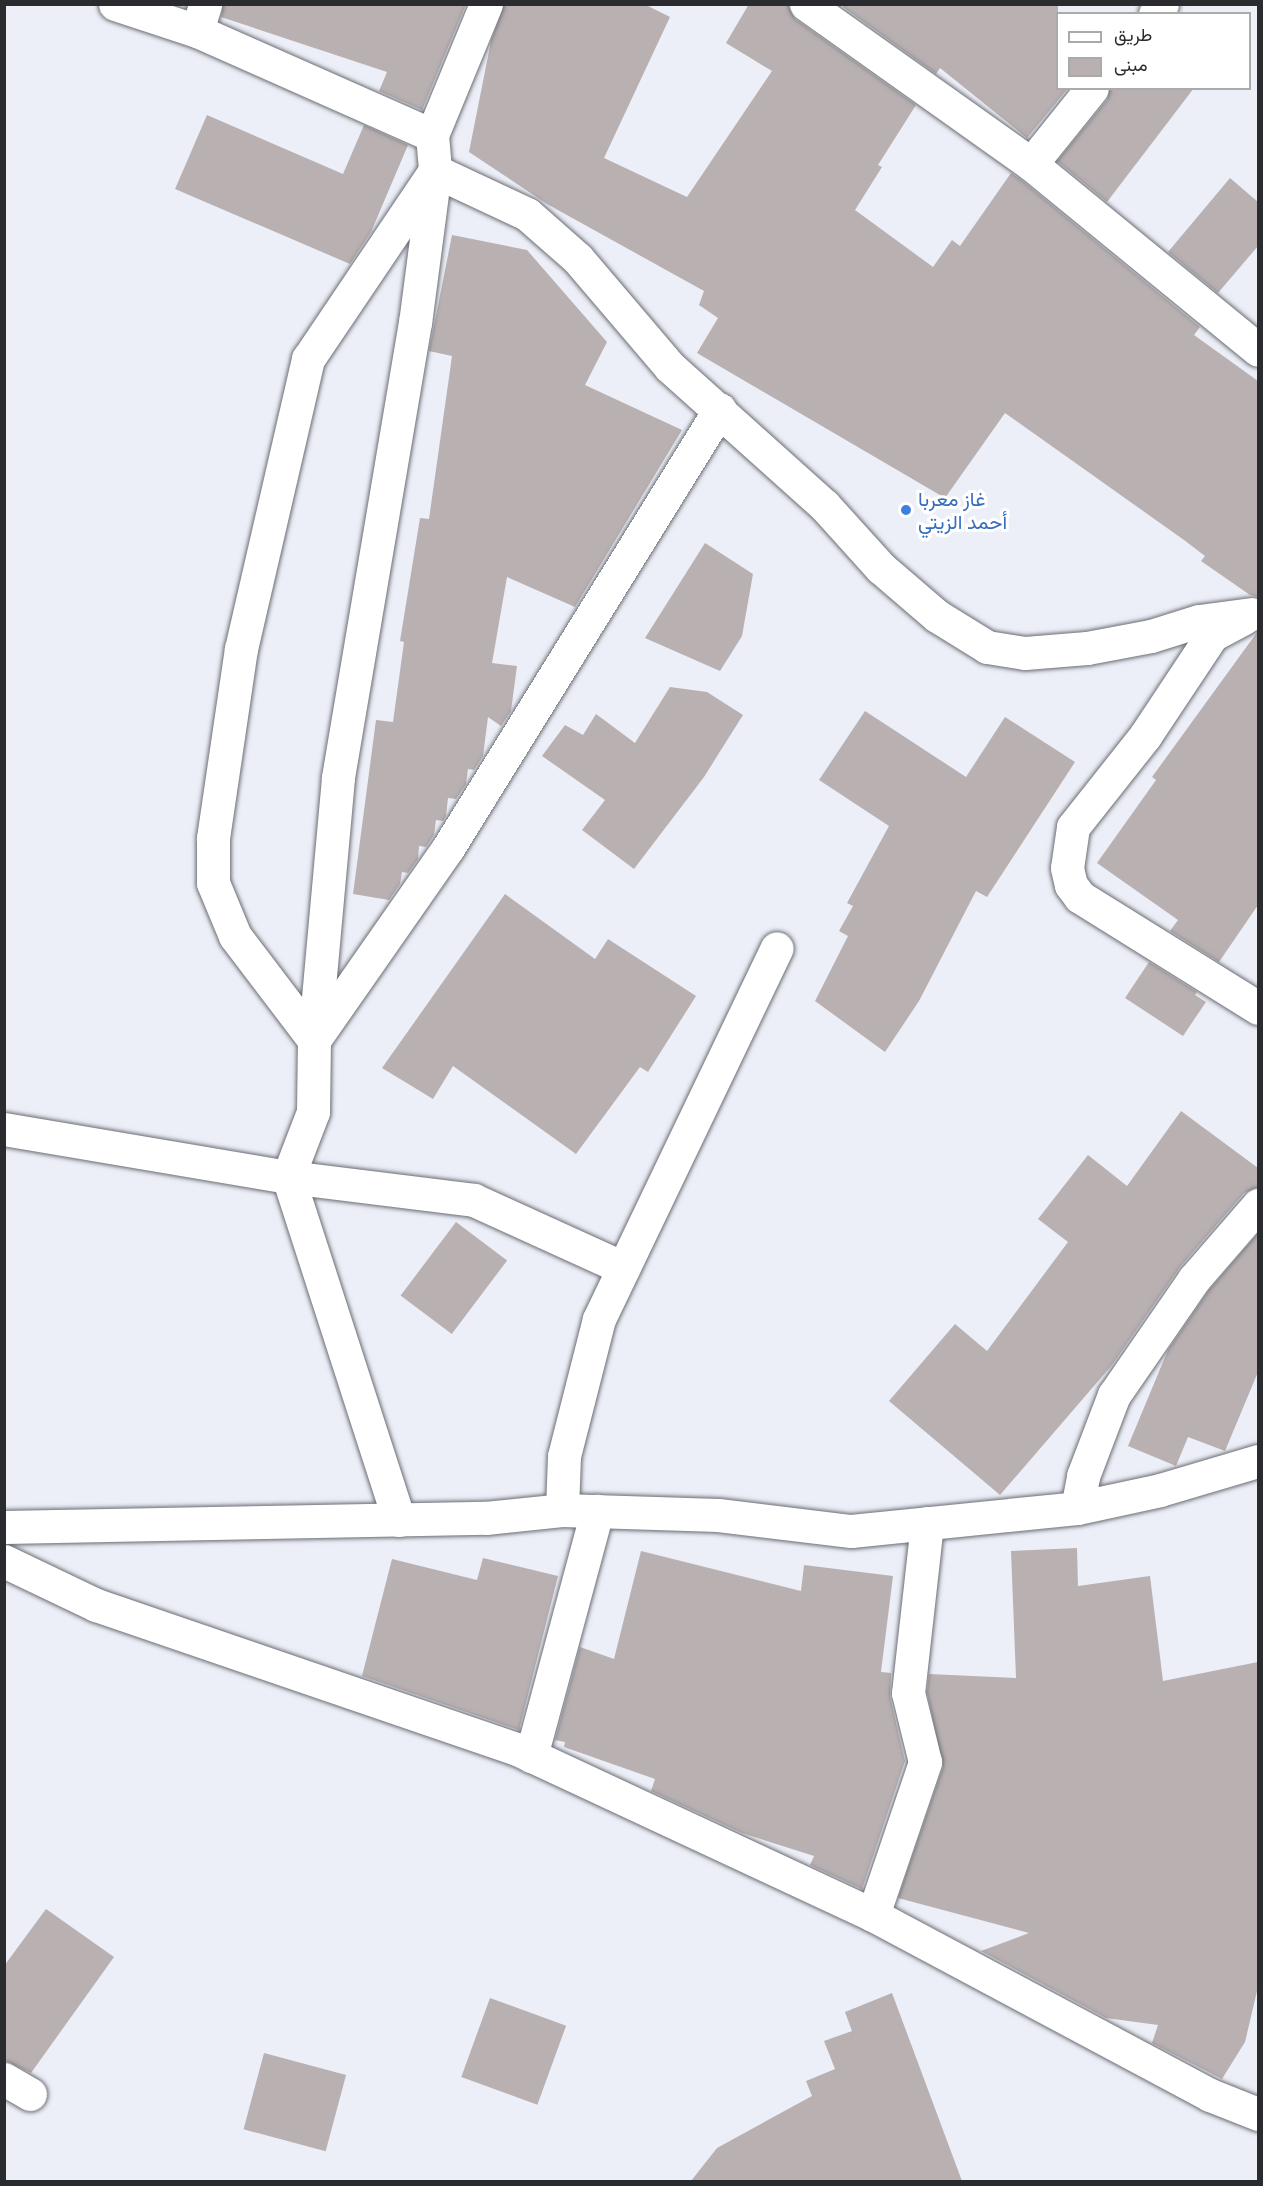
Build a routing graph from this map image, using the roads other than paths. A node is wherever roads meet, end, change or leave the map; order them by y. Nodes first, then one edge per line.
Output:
1 (114, 4) edge
2 (486, 4) edge
3 (806, 4) edge
4 (201, 18) edge
5 (1090, 90) edge
6 (432, 135) junction
7 (1031, 164) junction
8 (435, 171) junction
9 (1258, 350) edge
10 (720, 409) junction
11 (1255, 610) edge
12 (777, 948) dead end
13 (1258, 1008) edge
14 (314, 1040) junction
15 (4, 1130) edge
16 (288, 1177) junction
17 (1258, 1205) edge
18 (623, 1268) junction
19 (1258, 1461) edge
20 (1077, 1508) junction
21 (562, 1510) junction
22 (597, 1511) junction
23 (399, 1520) junction
24 (927, 1523) junction
25 (4, 1527) edge
26 (4, 1561) edge
27 (531, 1756) junction
28 (873, 1915) junction
29 (1258, 2114) edge

1 - 4 street
2 - 6 street
3 - 7 street
4 - 6 street
5 - 7 street
6 - 8 street
7 - 9 street
8 - 10 street
8 - 14 street
8 - 14 street
10 - 11 street
10 - 14 street
11 - 13 street
12 - 18 street
14 - 16 street
15 - 16 street
16 - 18 street
16 - 23 street
17 - 20 street
18 - 21 street
19 - 20 street
20 - 24 street
21 - 22 street
21 - 23 street
22 - 24 street
22 - 27 street
23 - 25 street
24 - 28 street
26 - 27 street
27 - 28 street
28 - 29 street

